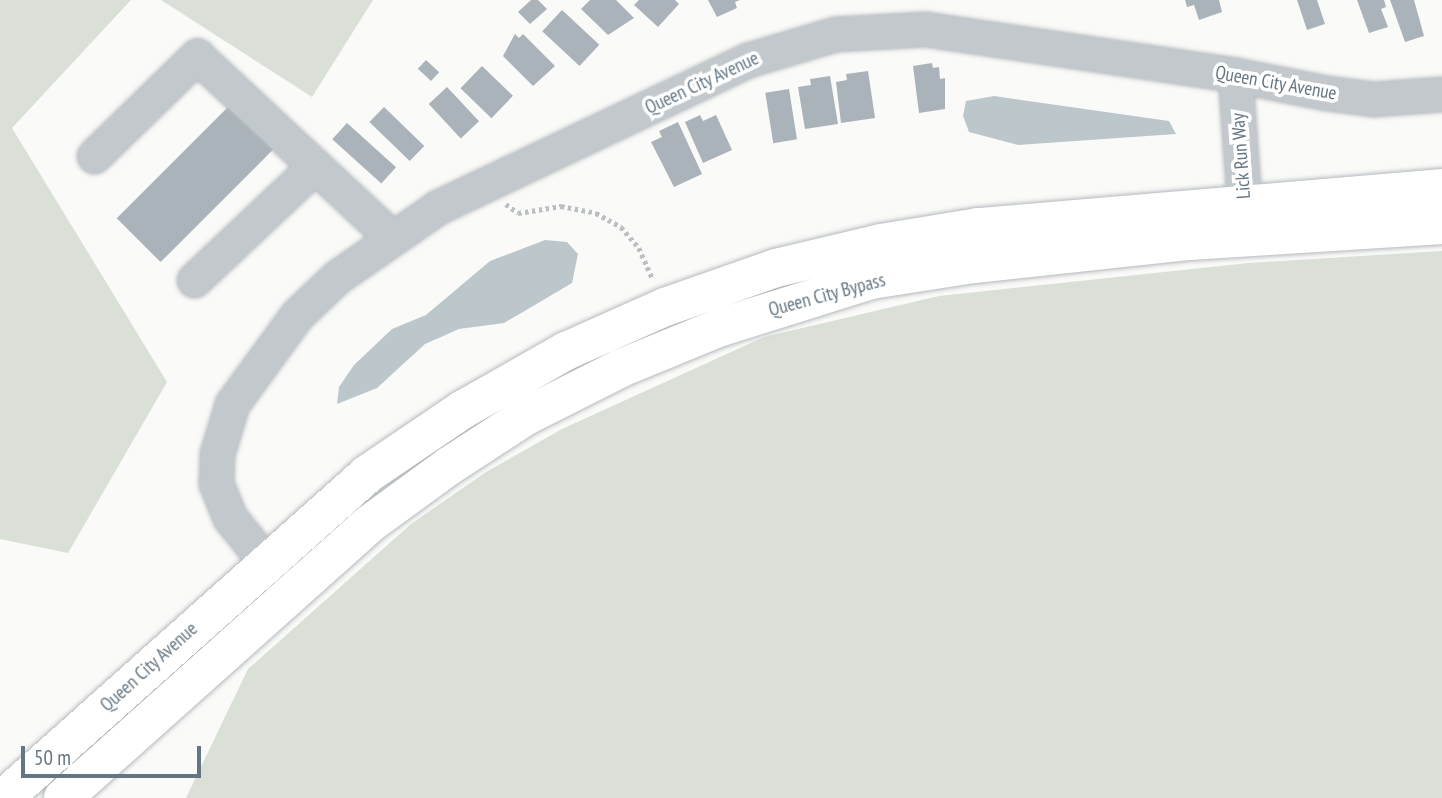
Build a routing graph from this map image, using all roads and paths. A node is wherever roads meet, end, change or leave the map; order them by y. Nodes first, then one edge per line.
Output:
1 (1234, 75) junction
2 (1442, 94) edge
3 (94, 156) dead end
4 (315, 166) junction
5 (1442, 188) edge
6 (502, 202) dead end
7 (1246, 220) junction
8 (1442, 225) edge
9 (390, 236) junction
10 (653, 279) dead end
11 (194, 280) dead end
12 (263, 564) junction
13 (290, 592) junction
14 (4, 798) edge
15 (63, 798) edge

1 - 2 street, Queen City Avenue
1 - 7 street, Lick Run Way
1 - 9 street, Queen City Avenue
3 - 4 street
4 - 9 street
4 - 11 street
5 - 7 main road
6 - 10 path
7 - 8 main road, Queen City Bypass
7 - 12 main road, Queen City Bypass
7 - 13 main road, Queen City Bypass
9 - 12 street, Queen City Avenue
12 - 13 street, Queen City Avenue
12 - 14 main road, Queen City Avenue
13 - 15 main road, Queen City Avenue

